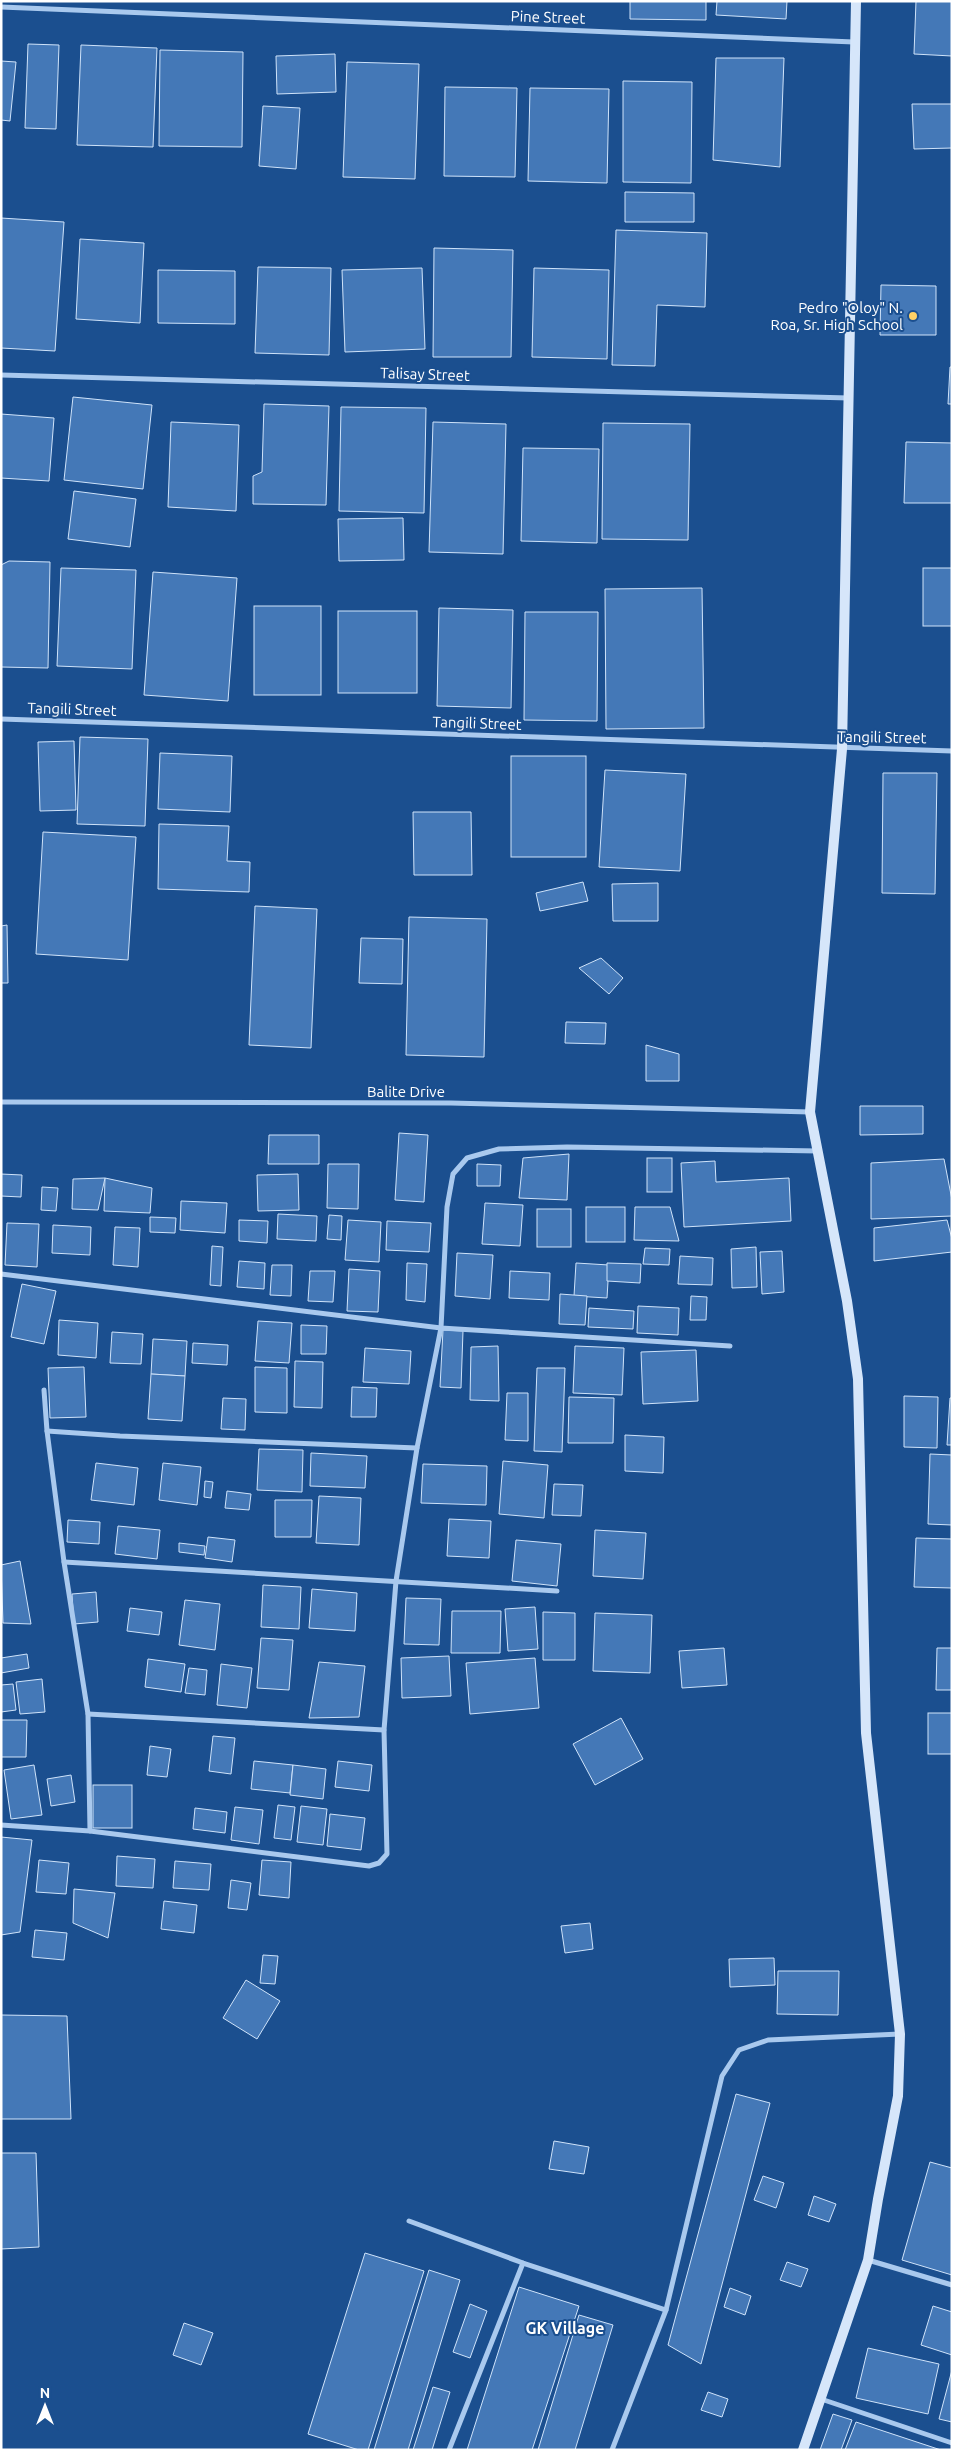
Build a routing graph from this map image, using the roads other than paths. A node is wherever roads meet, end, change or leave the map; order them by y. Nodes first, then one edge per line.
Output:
1 (856, 1) edge
2 (1, 7) edge
3 (854, 42) junction
4 (1, 375) edge
5 (849, 398) junction
6 (1, 719) edge
7 (842, 749) junction
8 (952, 751) edge
9 (1, 1102) edge
10 (810, 1112) junction
11 (818, 1151) junction
12 (1, 1274) edge
13 (441, 1328) junction
14 (730, 1346) dead end
15 (44, 1390) dead end
16 (47, 1431) junction
17 (417, 1448) junction
18 (64, 1562) junction
19 (396, 1581) junction
20 (556, 1591) dead end
21 (88, 1714) junction
22 (384, 1730) junction
23 (1, 1825) edge
24 (90, 1832) junction
25 (900, 2034) junction
26 (409, 2221) dead end
27 (868, 2260) junction
28 (523, 2263) junction
29 (952, 2285) edge
30 (666, 2310) junction
31 (820, 2399) junction
32 (952, 2443) edge
33 (449, 2450) edge
34 (612, 2450) edge
35 (803, 2450) edge

1 - 3 street
2 - 3 street, Pine Street
3 - 5 street
4 - 5 street, Talisay Street
5 - 7 street
6 - 7 street, Tangili Street
7 - 8 street, Tangili Street
7 - 10 street
9 - 10 street, Balite Drive
10 - 11 street
11 - 13 street
11 - 25 street
12 - 13 street
13 - 14 street
13 - 17 street
15 - 16 street
16 - 17 street
16 - 18 street
17 - 19 street
18 - 19 street
18 - 21 street
19 - 20 street
19 - 22 street
21 - 22 street
21 - 24 street
22 - 24 street
23 - 24 street
25 - 27 street
25 - 30 street
26 - 28 street
27 - 29 street
27 - 31 street
28 - 30 street
28 - 33 street
30 - 34 street
31 - 32 street
31 - 35 street

